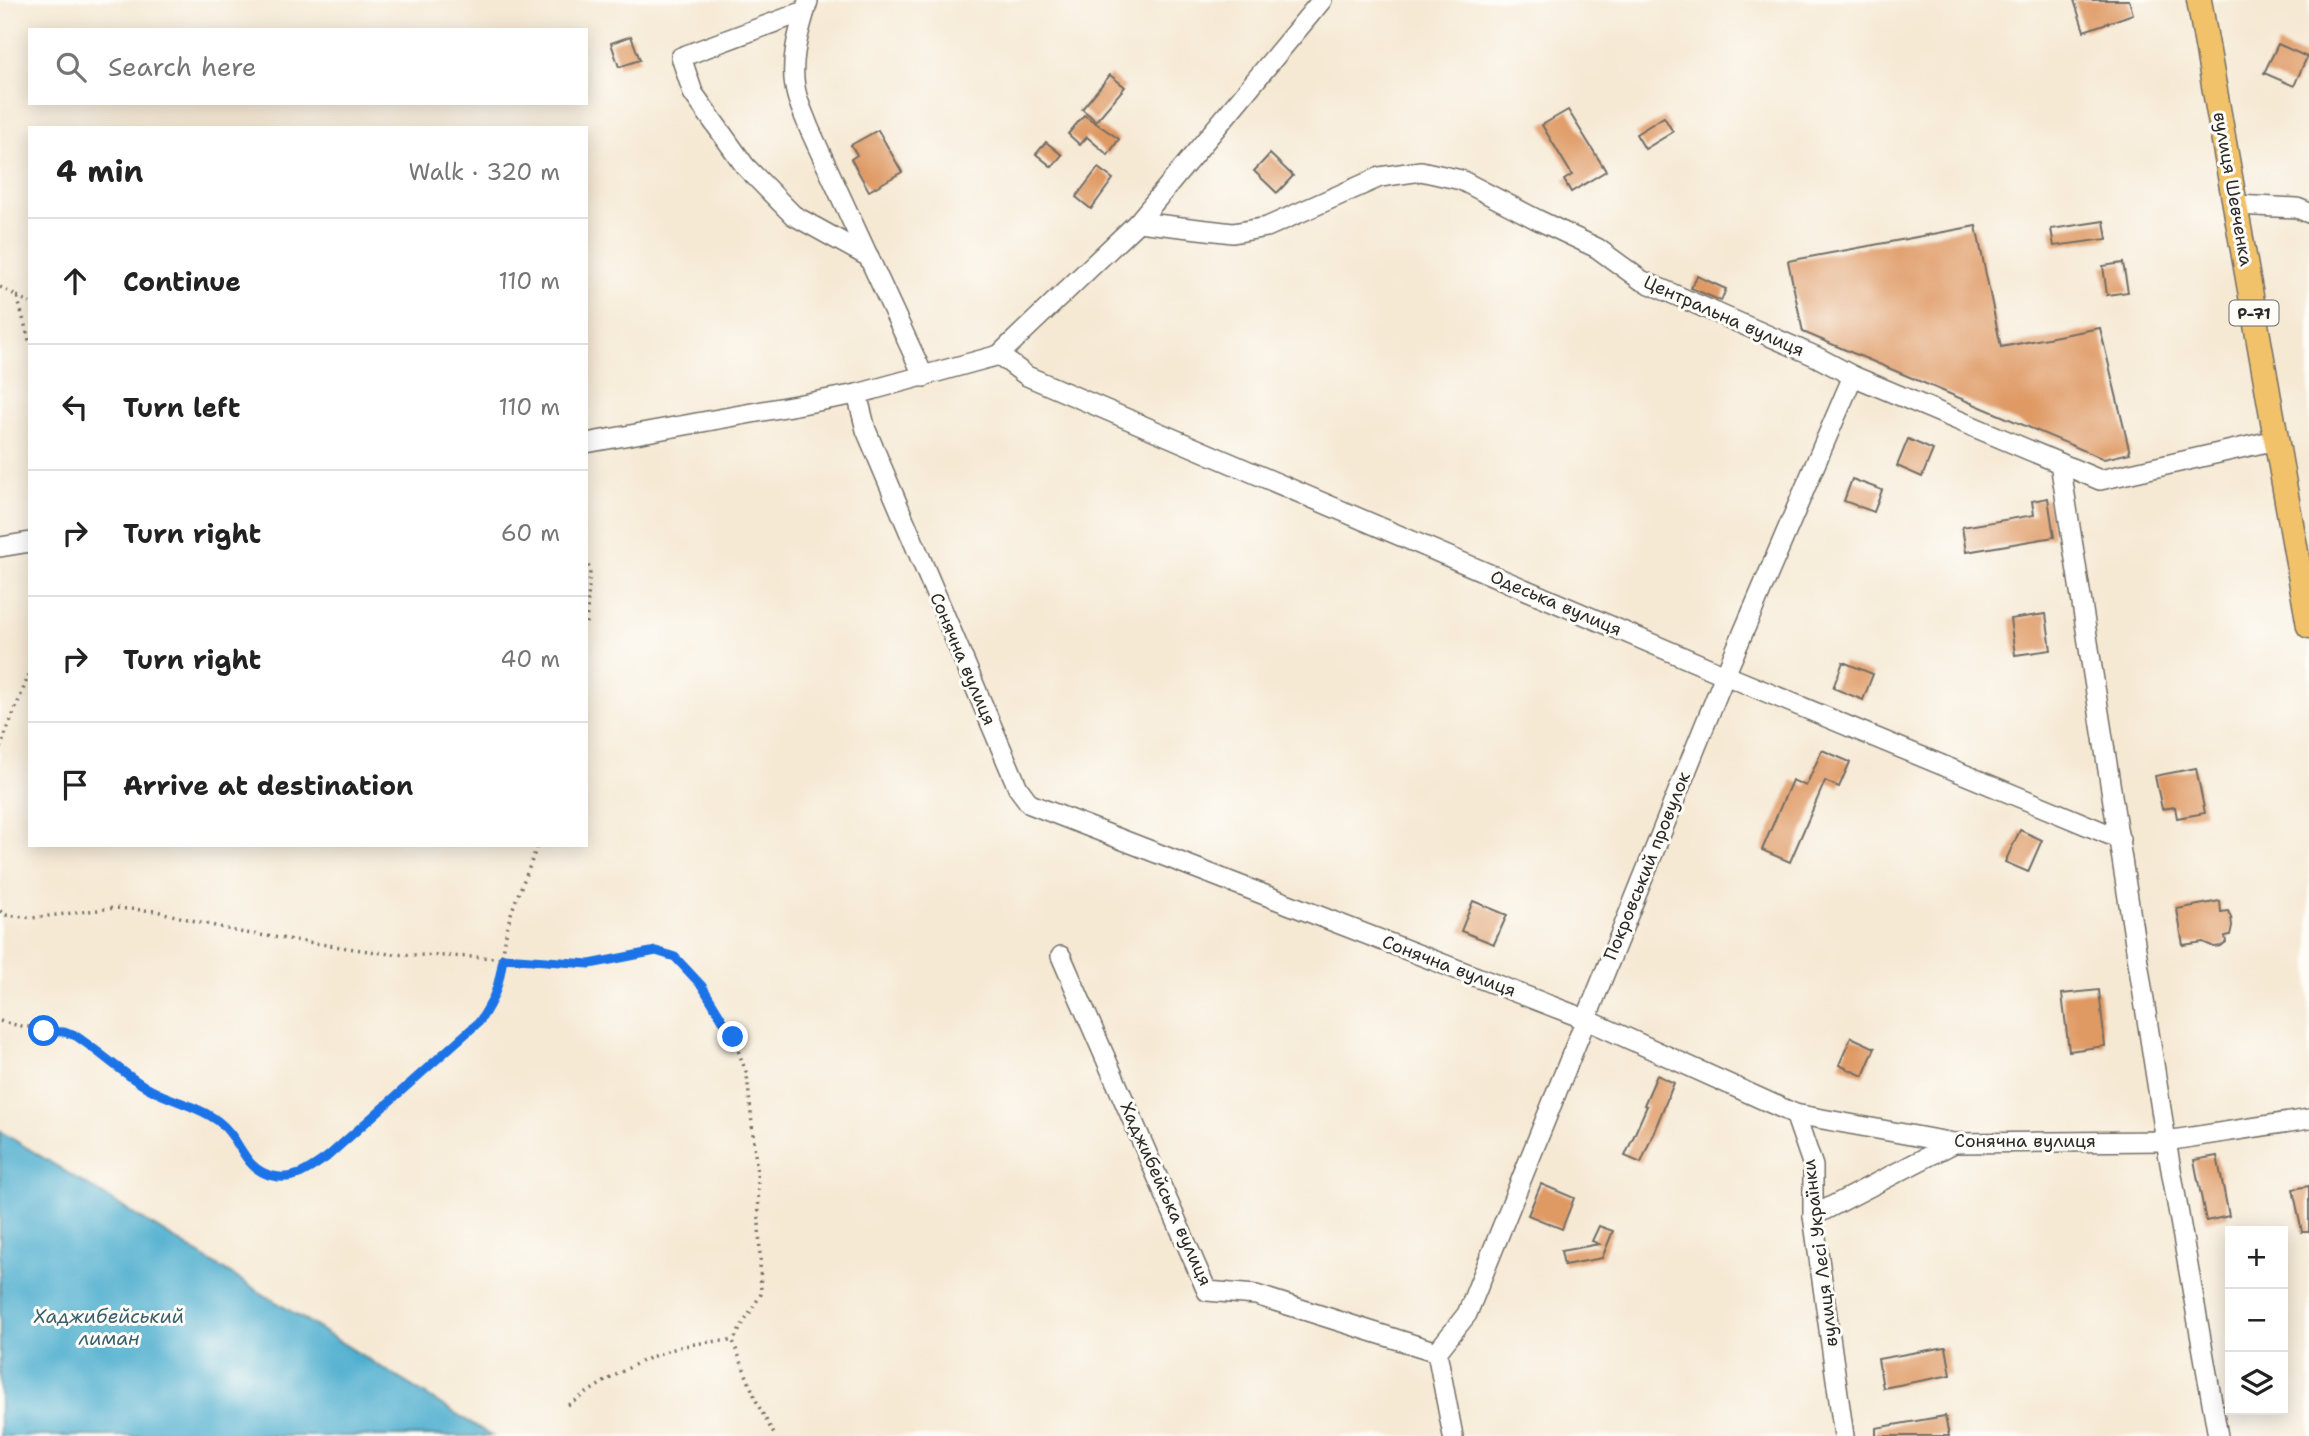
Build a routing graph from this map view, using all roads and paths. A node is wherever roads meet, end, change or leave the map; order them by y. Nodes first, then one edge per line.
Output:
1 (1322, 0) edge
2 (2199, 0) edge
3 (807, 5) edge
4 (2236, 205) junction
5 (2309, 213) edge
6 (1138, 222) junction
7 (869, 257) junction
8 (0, 287) edge
9 (17, 296) junction
10 (28, 302) edge
11 (28, 337) edge
12 (999, 355) junction
13 (1853, 376) junction
14 (924, 377) junction
15 (857, 394) junction
16 (2276, 440) junction
17 (588, 443) edge
18 (2060, 463) junction
19 (28, 542) edge
20 (0, 547) edge
21 (588, 565) edge
22 (588, 598) edge
23 (2309, 626) edge
24 (1725, 675) junction
25 (28, 677) edge
26 (0, 748) edge
27 (2120, 839) junction
28 (536, 847) edge
29 (0, 911) edge
30 (1061, 956) dead end
31 (503, 958) junction
32 (1585, 1019) junction
33 (0, 1021) edge
34 (1795, 1114) junction
35 (2309, 1119) edge
36 (2165, 1141) junction
37 (1955, 1143) junction
38 (1813, 1216) junction
39 (733, 1341) junction
40 (1437, 1352) junction
41 (568, 1405) dead end
42 (775, 1436) edge
43 (1453, 1436) edge
44 (1844, 1436) edge
45 (2218, 1436) edge

1 - 6 street
2 - 4 main road, вулиця Шевченка / Р-71
3 - 7 street
3 - 7 street
4 - 5 street
4 - 16 main road, вулиця Шевченка / Р-71
6 - 12 street
6 - 13 street, Центральна вулиця
7 - 14 street
8 - 9 path
9 - 10 path
9 - 11 path
12 - 14 street
12 - 24 street, Одеська вулиця
13 - 18 street, Центральна вулиця
13 - 24 street, Покровський провулок
14 - 15 street
15 - 17 street
15 - 32 street, Сонячна вулиця
16 - 18 street, Центральна вулиця
16 - 23 main road, вулиця Шевченка / Р-71
18 - 27 street
19 - 20 street
21 - 22 path
24 - 27 street, Одеська вулиця
24 - 32 street, Покровський провулок
25 - 26 path
27 - 36 street
28 - 31 path
29 - 31 path
30 - 40 street, Хаджибейська вулиця
31 - 33 path
31 - 39 path
32 - 34 street, Сонячна вулиця
32 - 40 street, Покровський провулок
34 - 37 street, Сонячна вулиця
34 - 38 street, вулиця Лесі Українки
35 - 36 street, Сонячна вулиця
36 - 37 street, Сонячна вулиця
36 - 45 street
37 - 38 street
38 - 44 street, вулиця Лесі Українки
39 - 41 path
39 - 42 path
40 - 43 street

